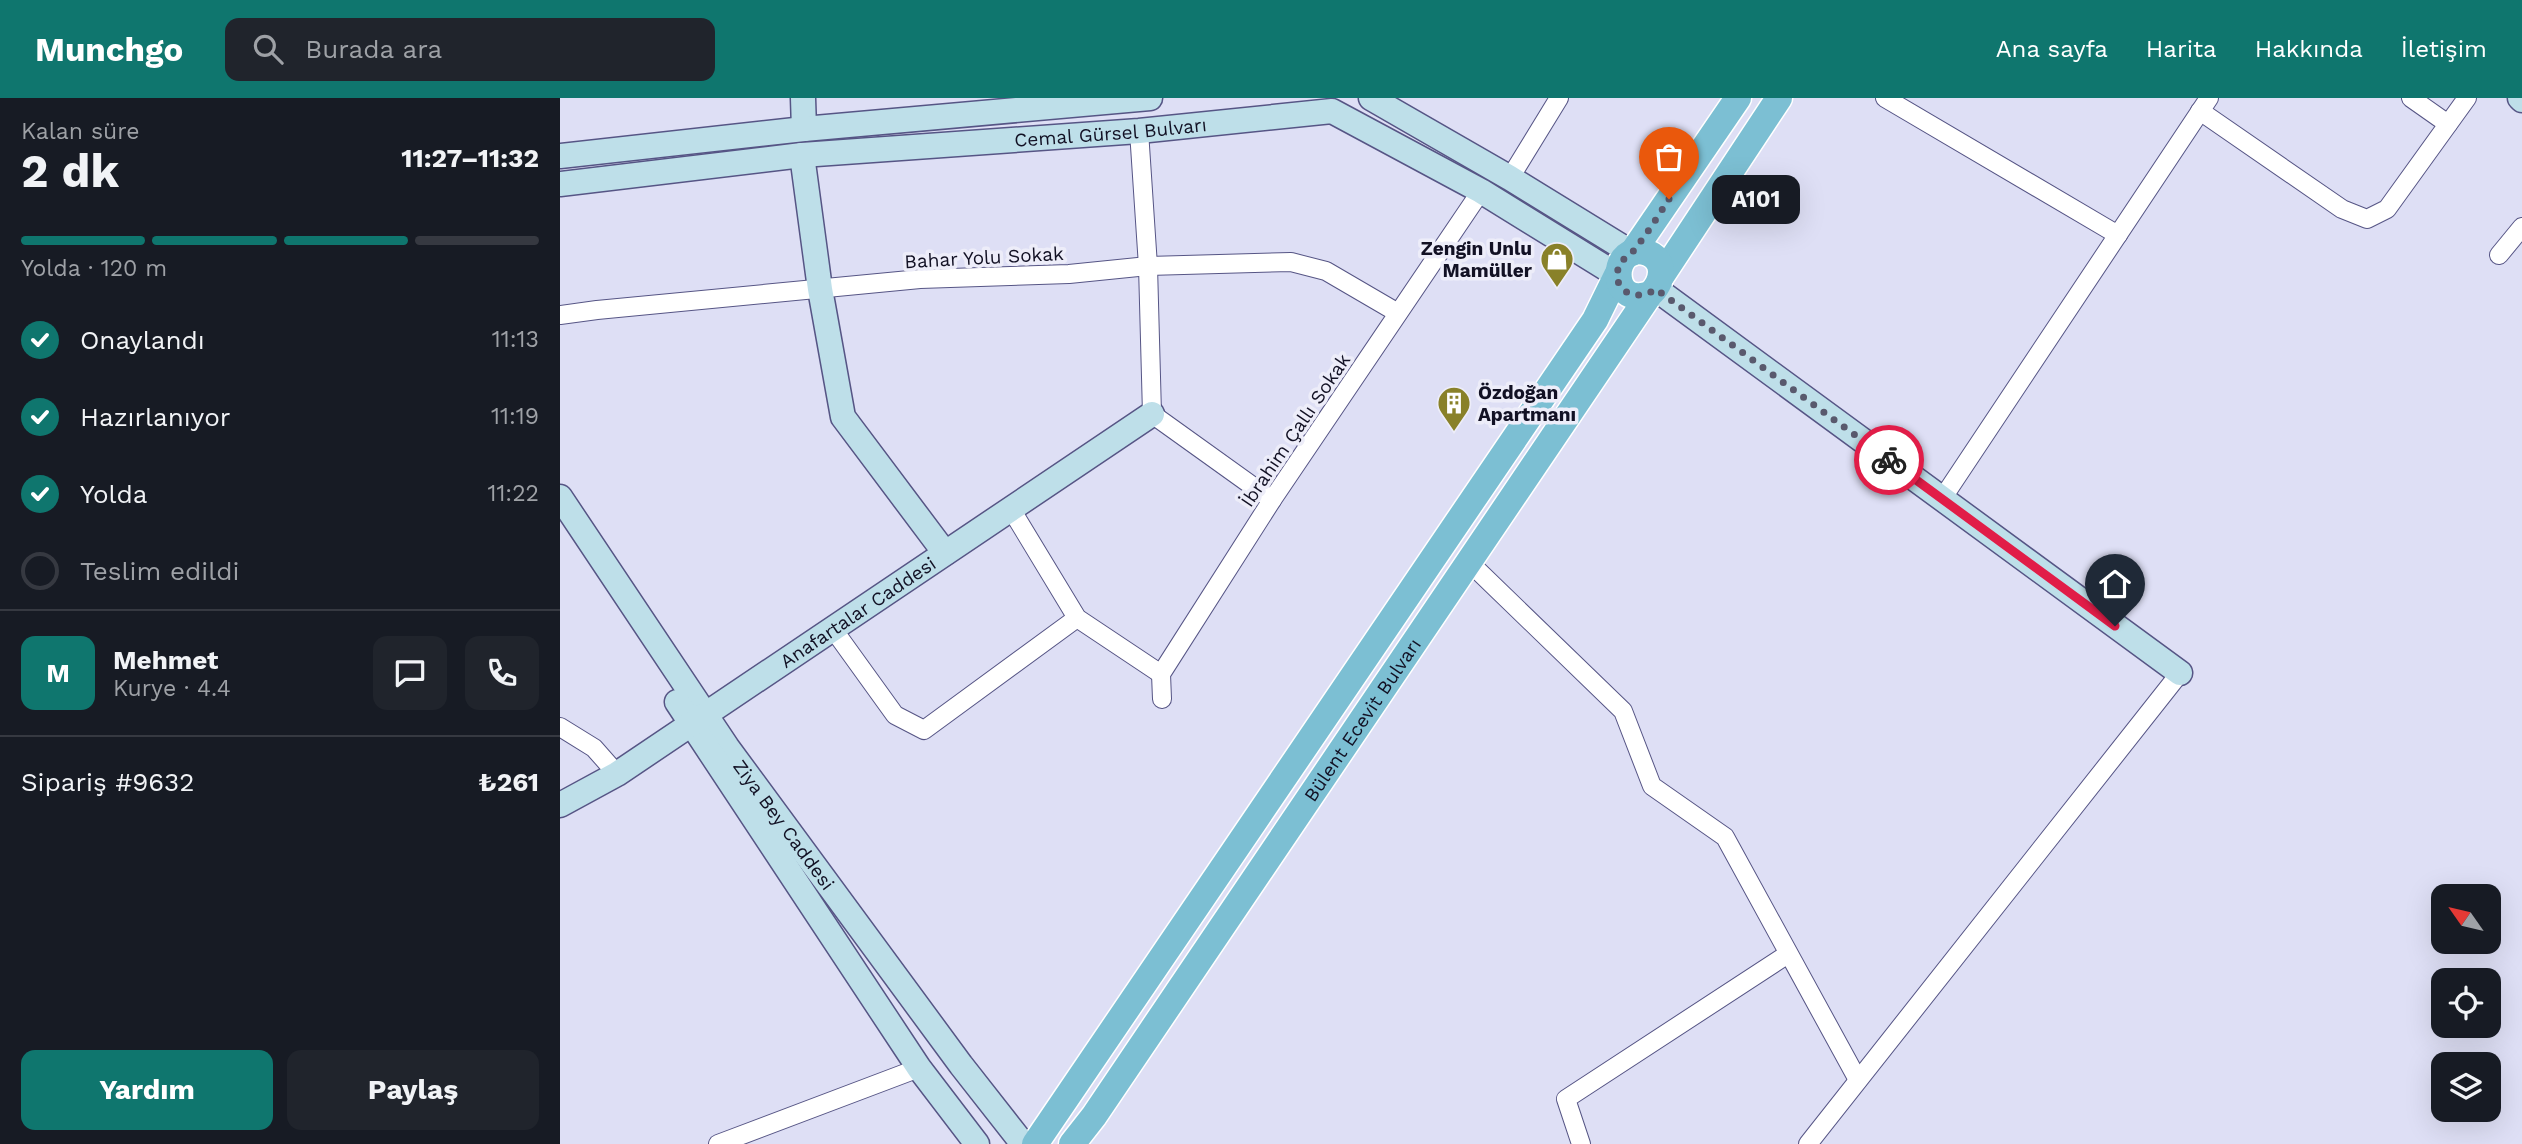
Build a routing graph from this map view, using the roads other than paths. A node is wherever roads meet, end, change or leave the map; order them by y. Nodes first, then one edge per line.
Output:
1 (803, 98) edge
2 (1143, 98) edge
3 (1371, 98) edge
4 (1559, 98) edge
5 (1738, 98) edge
6 (1779, 98) edge
7 (1885, 98) edge
8 (2411, 98) edge
9 (2467, 98) edge
10 (1332, 105) edge
11 (2204, 105) edge
12 (2448, 124) junction
13 (804, 129) junction
14 (1139, 131) junction
15 (802, 155) junction
16 (560, 156) edge
17 (1510, 178) junction
18 (560, 184) edge
19 (1481, 191) junction
20 (2522, 228) edge
21 (2118, 235) junction
22 (1632, 253) junction
23 (2498, 255) dead end
24 (1148, 265) junction
25 (1617, 275) junction
26 (1656, 286) junction
27 (820, 289) junction
28 (1398, 313) junction
29 (560, 315) edge
30 (1152, 414) junction
31 (560, 497) edge
32 (1942, 499) junction
33 (1272, 500) junction
34 (1011, 509) junction
35 (560, 527) edge
36 (945, 553) junction
37 (1468, 561) junction
38 (1077, 618) junction
39 (833, 629) junction
40 (2180, 673) joint
41 (1161, 674) junction
42 (1162, 699) dead end
43 (699, 719) junction
44 (560, 727) edge
45 (617, 774) junction
46 (562, 802) edge
47 (1788, 954) junction
48 (919, 1068) junction
49 (1858, 1080) junction
50 (718, 1144) edge
51 (977, 1144) edge
52 (1023, 1144) edge
53 (1035, 1144) edge
54 (1072, 1144) edge
55 (1581, 1144) edge
56 (1808, 1144) edge

1 - 13 street
2 - 13 street, Cemal Gürsel Bulvarı
3 - 17 street
4 - 17 street
5 - 22 main road
6 - 26 main road, Bülent Ecevit Bulvarı
7 - 21 street
8 - 12 street
9 - 12 street
10 - 14 street, Cemal Gürsel Bulvarı
10 - 19 street, Cemal Gürsel Bulvarı
11 - 12 street
11 - 21 street
13 - 16 street, Cemal Gürsel Bulvarı
14 - 15 street, Cemal Gürsel Bulvarı
14 - 24 street
15 - 18 street, Cemal Gürsel Bulvarı
15 - 27 street
17 - 22 street
19 - 25 street, Cemal Gürsel Bulvarı
19 - 28 street, İbrahim Çallı Sokak
20 - 23 street
21 - 32 street
22 - 25 main road
22 - 26 main road
24 - 27 street, Bahar Yolu Sokak
24 - 28 street, Bahar Yolu Sokak
24 - 30 street
25 - 26 main road
25 - 53 main road
26 - 32 street
26 - 37 main road, Bülent Ecevit Bulvarı
27 - 29 street, Bahar Yolu Sokak
27 - 36 street
28 - 33 street, İbrahim Çallı Sokak
30 - 33 street
30 - 34 street, Anafartalar Caddesi
31 - 43 street, Ziya Bey Caddesi
32 - 40 street
33 - 41 street, İbrahim Çallı Sokak
34 - 36 street, Anafartalar Caddesi
34 - 38 street
35 - 43 street, Ziya Bey Caddesi
36 - 39 street, Anafartalar Caddesi
37 - 47 street
37 - 54 main road, Bülent Ecevit Bulvarı
38 - 39 street
38 - 41 street
39 - 43 street, Anafartalar Caddesi
40 - 49 street
41 - 42 street
43 - 45 street, Anafartalar Caddesi
43 - 48 street, Ziya Bey Caddesi
43 - 52 street, Ziya Bey Caddesi
44 - 45 street
45 - 46 street, Anafartalar Caddesi
47 - 49 street
47 - 55 street
48 - 50 street
48 - 51 street, Ziya Bey Caddesi
49 - 56 street

